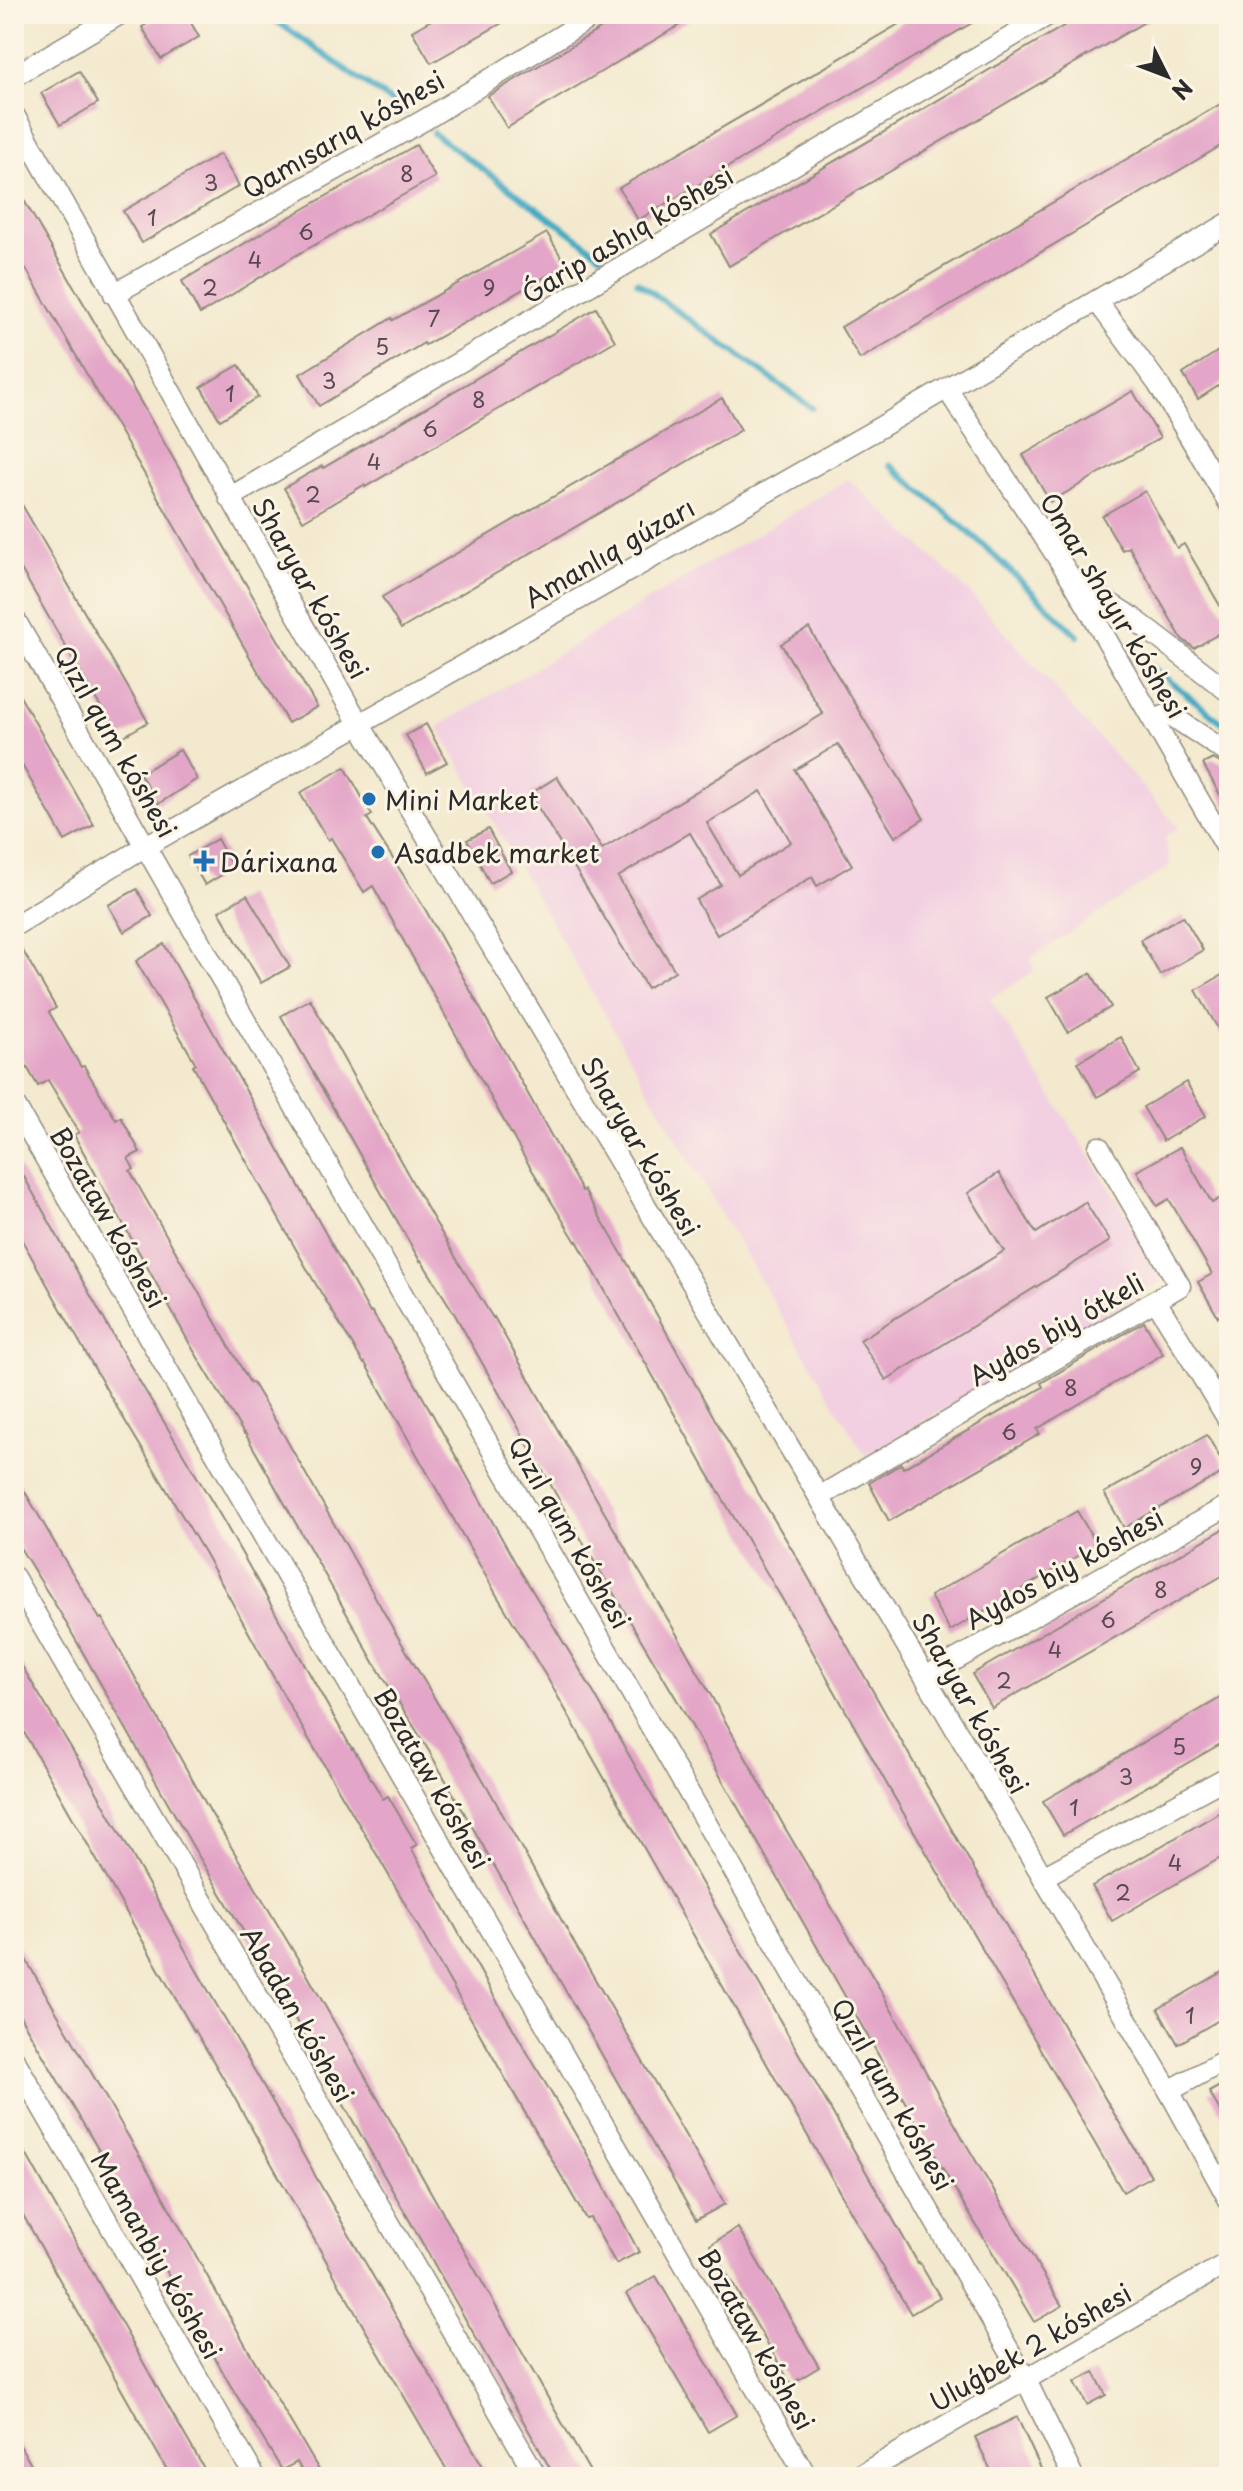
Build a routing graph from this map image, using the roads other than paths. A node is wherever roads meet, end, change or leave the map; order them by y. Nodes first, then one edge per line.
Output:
1 (120, 14) edge
2 (596, 14) edge
3 (1050, 14) edge
4 (14, 76) edge
5 (14, 115) edge
6 (1229, 223) edge
7 (114, 294) junction
8 (1097, 301) junction
9 (947, 389) junction
10 (229, 498) junction
11 (1229, 503) edge
12 (1071, 578) junction
13 (14, 618) edge
14 (1229, 692) edge
15 (1154, 720) junction
16 (361, 724) junction
17 (1229, 754) edge
18 (146, 846) junction
19 (1229, 852) edge
20 (14, 926) edge
21 (14, 1104) edge
22 (1099, 1147) dead end
23 (1156, 1301) junction
24 (1229, 1421) edge
25 (819, 1497) junction
26 (1229, 1505) edge
27 (14, 1577) edge
28 (925, 1677) junction
29 (1229, 1776) edge
30 (1043, 1877) junction
31 (1229, 2058) edge
32 (14, 2059) edge
33 (1169, 2091) junction
34 (1229, 2200) edge
35 (1229, 2262) edge
36 (1025, 2378) junction
37 (255, 2477) edge
38 (537, 2477) edge
39 (807, 2477) edge
40 (857, 2477) edge
41 (1073, 2477) edge

1 - 4 street
2 - 7 street, Qamısarıq kóshesi
3 - 10 street, Ǵarip ashıq kóshesi
5 - 7 street, Sharyar kóshesi
6 - 8 street, Amanlıq gúzarı
7 - 10 street, Sharyar kóshesi
8 - 9 street, Amanlıq gúzarı
8 - 11 street
9 - 12 street, Omar shayır kóshesi
9 - 16 street, Amanlıq gúzarı
10 - 16 street, Sharyar kóshesi
12 - 14 street
12 - 15 street, Omar shayır kóshesi
13 - 18 street, Qızıl qum kóshesi
15 - 17 street
15 - 19 street, Omar shayır kóshesi
16 - 18 street, Amanlıq gúzarı
16 - 25 street, Sharyar kóshesi
18 - 20 street, Amanlıq gúzarı
18 - 36 street, Qızıl qum kóshesi
21 - 39 street, Bozataw kóshesi
22 - 23 street, Aydos biy ótkeli
23 - 24 street
23 - 25 street, Aydos biy ótkeli
25 - 28 street, Sharyar kóshesi
26 - 28 street, Aydos biy kóshesi
27 - 38 street, Abadan kóshesi
28 - 30 street, Sharyar kóshesi
29 - 30 street
30 - 33 street, Sharyar kóshesi
31 - 33 street
32 - 37 street, Mamanbiy kóshesi
33 - 34 street, Sharyar kóshesi
35 - 36 street, Uluǵbek 2 kóshesi
36 - 40 street, Uluǵbek 2 kóshesi
36 - 41 street, Qızıl qum kóshesi

